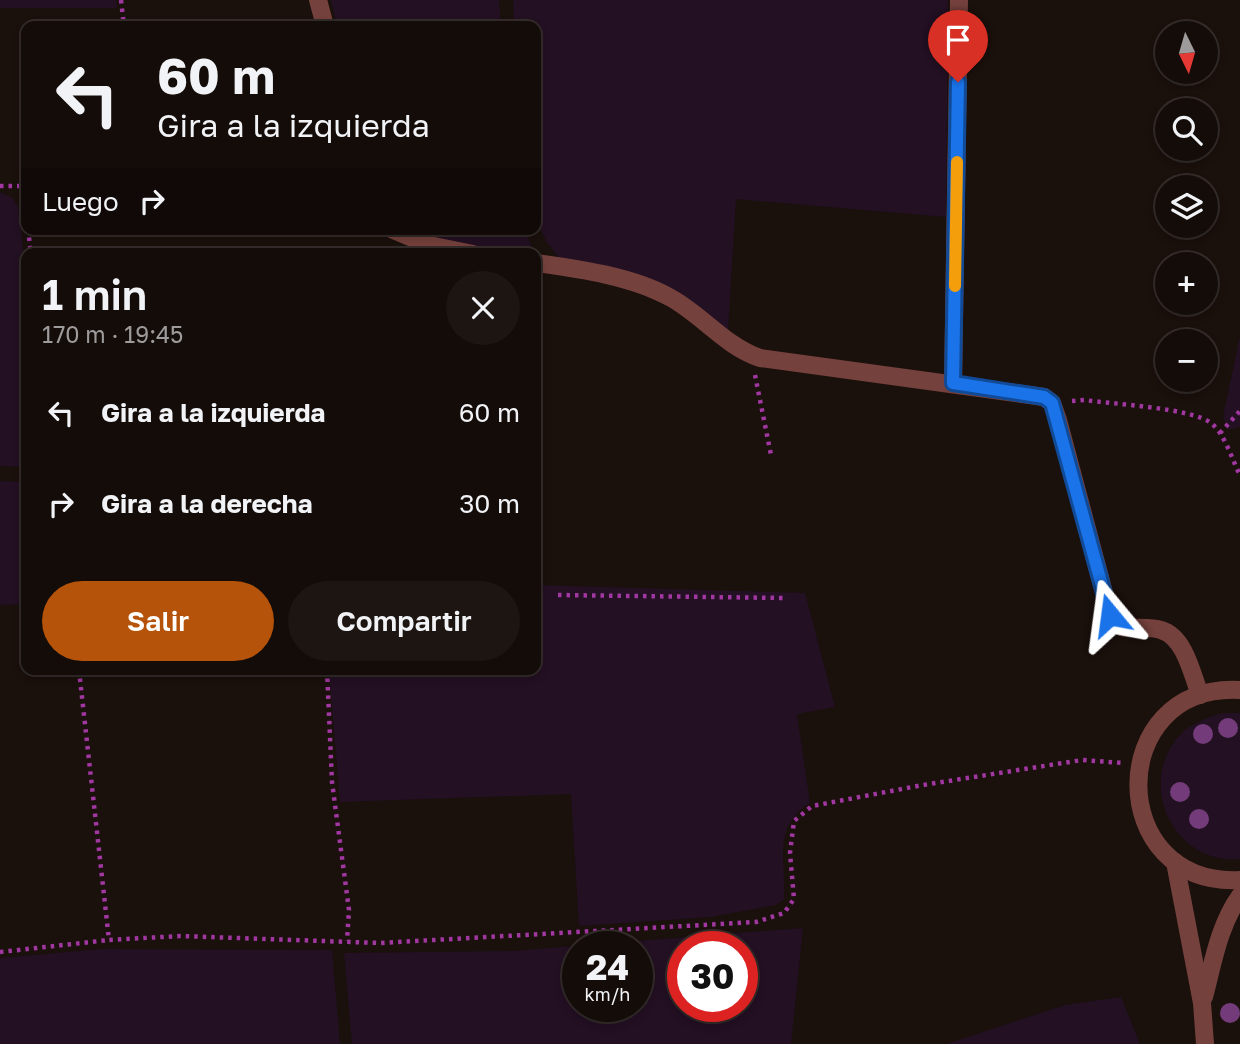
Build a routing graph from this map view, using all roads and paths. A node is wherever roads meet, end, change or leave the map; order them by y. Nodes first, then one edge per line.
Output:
1 (121, 0) edge
2 (318, 0) edge
3 (959, 0) edge
4 (123, 21) edge
5 (324, 21) edge
6 (0, 186) edge
7 (21, 186) edge
8 (405, 235) edge
9 (444, 248) edge
10 (541, 264) edge
11 (760, 358) junction
12 (953, 383) junction
13 (1052, 403) junction
14 (1240, 411) edge
15 (1220, 433) junction
16 (771, 455) dead end
17 (1240, 475) edge
18 (558, 595) dead end
19 (785, 597) dead end
20 (80, 675) edge
21 (327, 675) edge
22 (1240, 690) edge
23 (1200, 695) junction
24 (1139, 765) junction
25 (1175, 862) junction
26 (1240, 880) edge
27 (1240, 896) edge
28 (109, 940) junction
29 (347, 941) junction
30 (0, 951) edge
31 (1202, 1003) junction
32 (1205, 1044) edge

1 - 4 path
2 - 5 street
3 - 12 street
6 - 7 path
8 - 9 street
10 - 11 street
11 - 12 street
11 - 16 path
12 - 13 street
13 - 15 path
13 - 23 street
14 - 15 path
15 - 17 path
18 - 19 path
20 - 28 path
21 - 29 path
22 - 23 street
23 - 24 street
24 - 25 street
24 - 29 path
25 - 26 street
25 - 31 street
27 - 31 street
28 - 29 path
28 - 30 path
31 - 32 street

